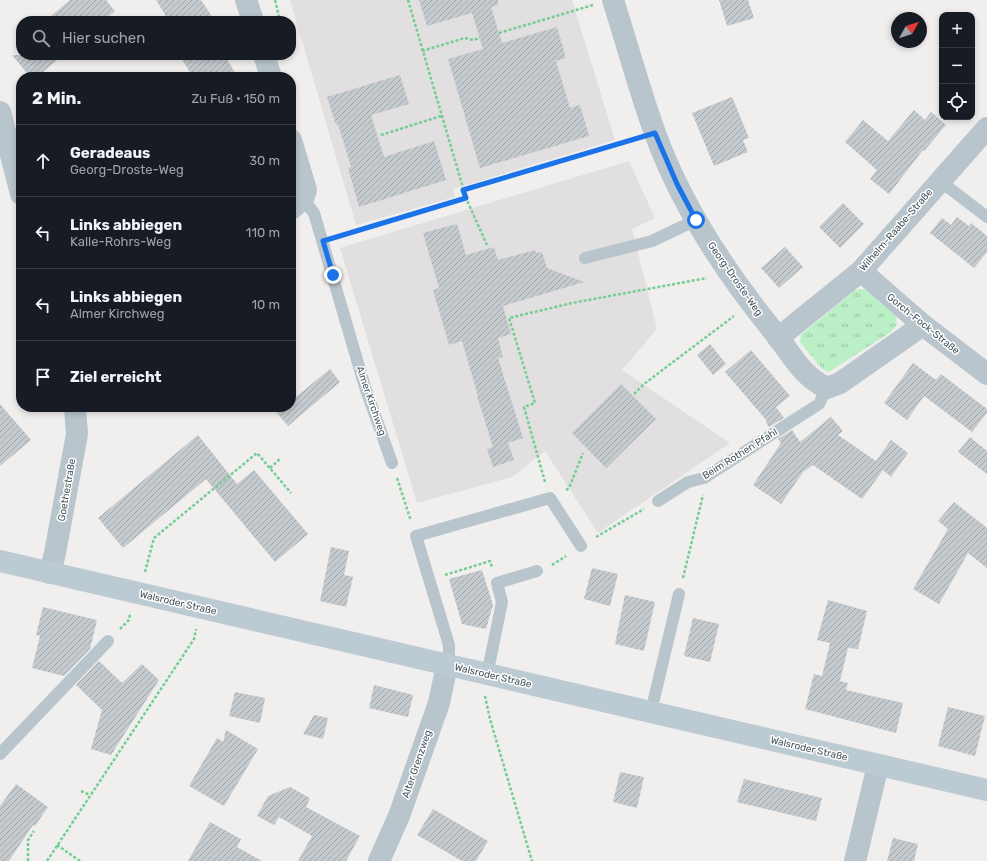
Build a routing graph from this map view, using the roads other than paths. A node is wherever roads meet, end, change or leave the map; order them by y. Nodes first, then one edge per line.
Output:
1 (246, 0) edge
2 (606, 2) edge
3 (251, 16) edge
4 (266, 60) edge
5 (269, 72) edge
6 (0, 112) edge
7 (987, 128) edge
8 (296, 157) edge
9 (16, 174) edge
10 (940, 181) junction
11 (297, 204) edge
12 (987, 217) edge
13 (696, 220) junction
14 (585, 258) dead end
15 (861, 272) junction
16 (923, 325) junction
17 (778, 338) junction
18 (987, 374) edge
19 (827, 388) junction
20 (75, 412) edge
21 (392, 463) road end
22 (658, 501) road end
23 (581, 546) dead end
24 (0, 561) edge
25 (537, 571) dead end
26 (50, 573) junction
27 (679, 594) road end
28 (108, 641) dead end
29 (447, 665) junction
30 (487, 674) junction
31 (654, 699) dead end
32 (0, 754) edge
33 (878, 765) junction
34 (987, 790) edge
35 (379, 861) edge
36 (855, 861) edge

1 - 3 street
2 - 13 street, Georg-Droste-Weg
4 - 5 street
6 - 9 street
7 - 10 street, Wilhelm-Raabe-Straße
8 - 11 street, Almer Kirchweg
10 - 12 lane
10 - 15 street, Wilhelm-Raabe-Straße
11 - 21 lane, Almer Kirchweg
13 - 14 lane
13 - 17 street, Georg-Droste-Weg
15 - 16 street, Gorch-Fock-Straße
15 - 17 street, Wilhelm-Raabe-Straße
16 - 18 street, Gorch-Fock-Straße
16 - 19 street
17 - 19 street, Georg-Droste-Weg
19 - 22 lane, Beim Rothen Pfahl
20 - 26 street, Goethestraße
23 - 29 lane
24 - 26 main road, Walsroder Straße
25 - 30 lane
26 - 29 main road, Walsroder Straße
27 - 31 lane
28 - 32 lane
29 - 30 main road, Walsroder Straße
29 - 35 street, Alter Grenzweg
30 - 33 main road, Walsroder Straße
33 - 34 main road, Walsroder Straße
33 - 36 street

